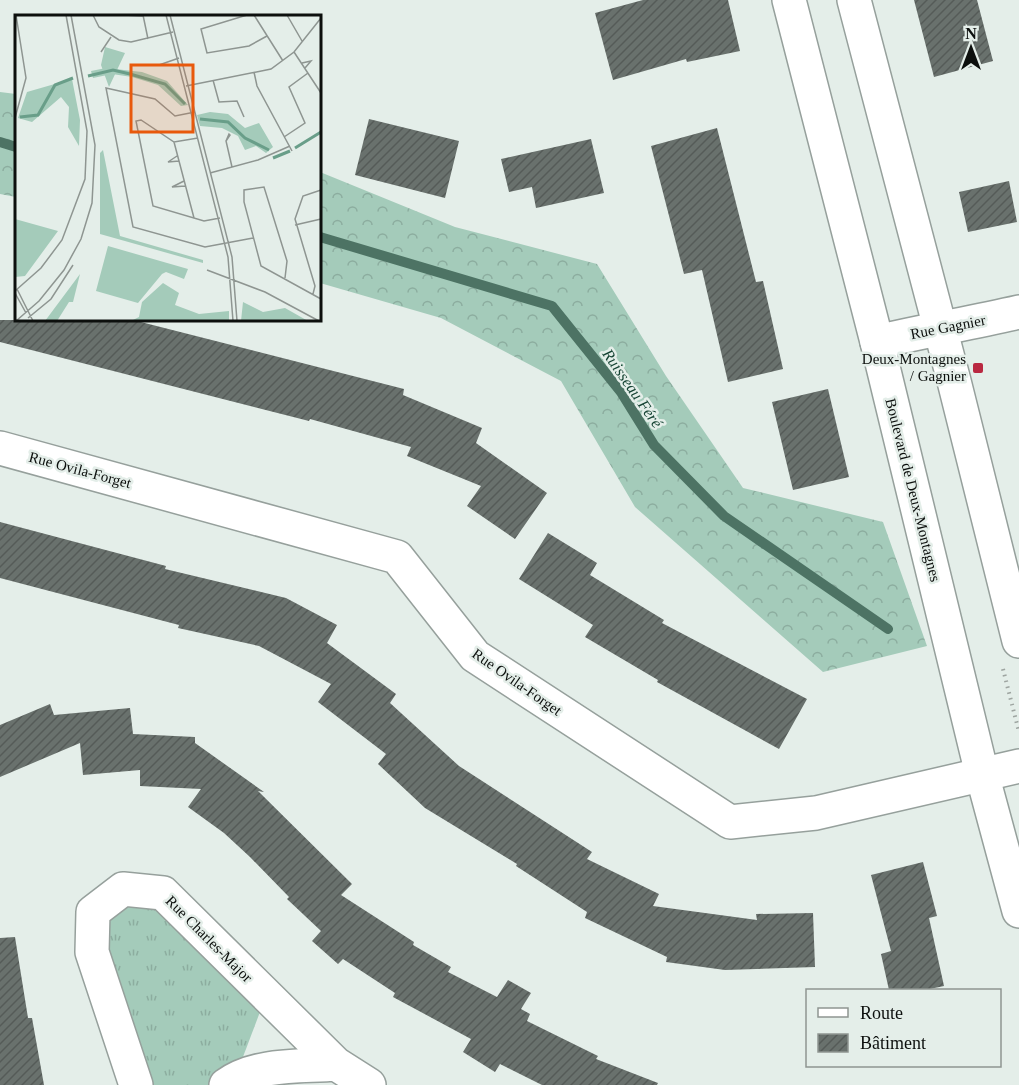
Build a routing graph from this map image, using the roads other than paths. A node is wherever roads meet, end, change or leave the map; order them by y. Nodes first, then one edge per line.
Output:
1 (789, 0) edge
2 (854, 0) edge
3 (1019, 312) edge
4 (941, 329) junction
5 (877, 342) junction
6 (0, 448) edge
7 (1019, 641) edge
8 (1019, 766) edge
9 (982, 774) junction
10 (1019, 911) edge
11 (336, 1064) junction
12 (136, 1085) edge
13 (226, 1085) edge
14 (369, 1085) edge

1 - 5 street, Boulevard de Deux-Montagnes
2 - 4 street
3 - 4 street, Rue Gagnier
4 - 5 street, Rue Gagnier
4 - 7 street
5 - 9 street, Boulevard de Deux-Montagnes
6 - 9 street, Rue Ovila-Forget
8 - 9 street, Rue Ovila-Forget
9 - 10 street, Boulevard de Deux-Montagnes
11 - 12 street, Rue Charles-Major
11 - 13 street
11 - 14 street, Rue Charles-Major

